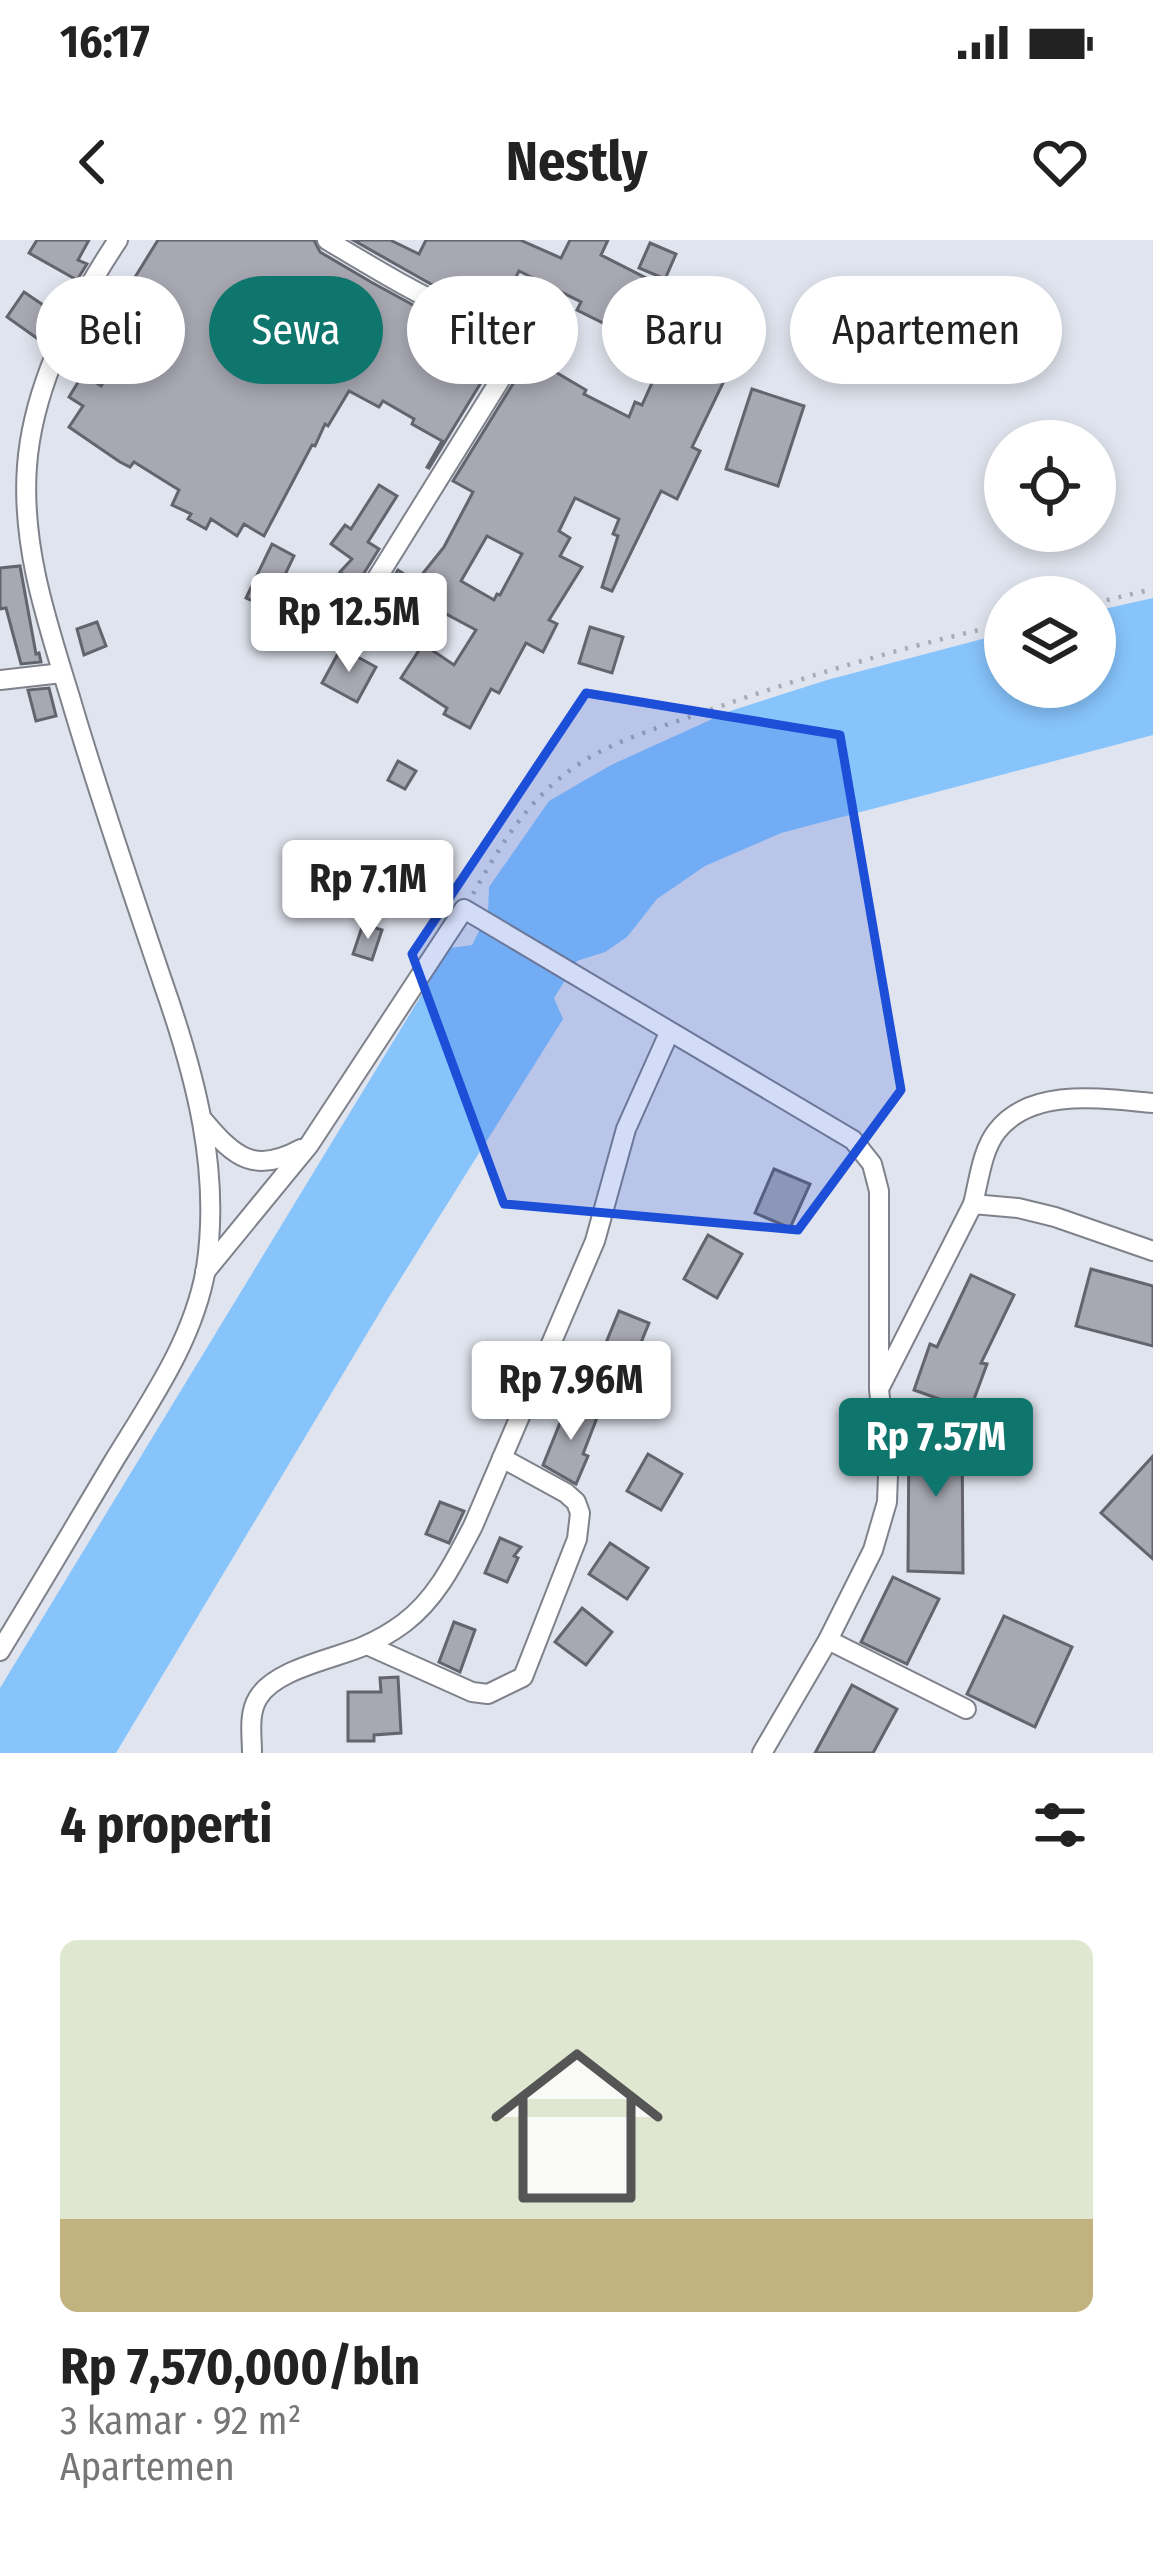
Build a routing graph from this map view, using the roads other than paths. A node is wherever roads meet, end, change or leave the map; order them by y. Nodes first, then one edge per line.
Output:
1 (118, 240) edge
2 (327, 240) edge
3 (346, 628) dead end
4 (62, 673) junction
5 (0, 680) edge
6 (669, 1033) junction
7 (1153, 1103) edge
8 (204, 1121) junction
9 (309, 1145) junction
10 (973, 1204) junction
11 (1153, 1251) edge
12 (206, 1272) junction
13 (879, 1389) junction
14 (502, 1458) junction
15 (828, 1640) junction
16 (367, 1645) junction
17 (0, 1651) edge
18 (966, 1708) dead end
19 (252, 1753) edge
20 (762, 1753) edge

1 - 4 street
2 - 3 street
4 - 5 street
4 - 8 street
6 - 9 street
6 - 13 street
6 - 14 street
7 - 10 street
8 - 9 street
8 - 12 street
9 - 12 street
10 - 11 street
10 - 13 street
12 - 17 street
13 - 15 street
14 - 16 street
14 - 16 street
15 - 18 street
15 - 20 street
16 - 19 street

